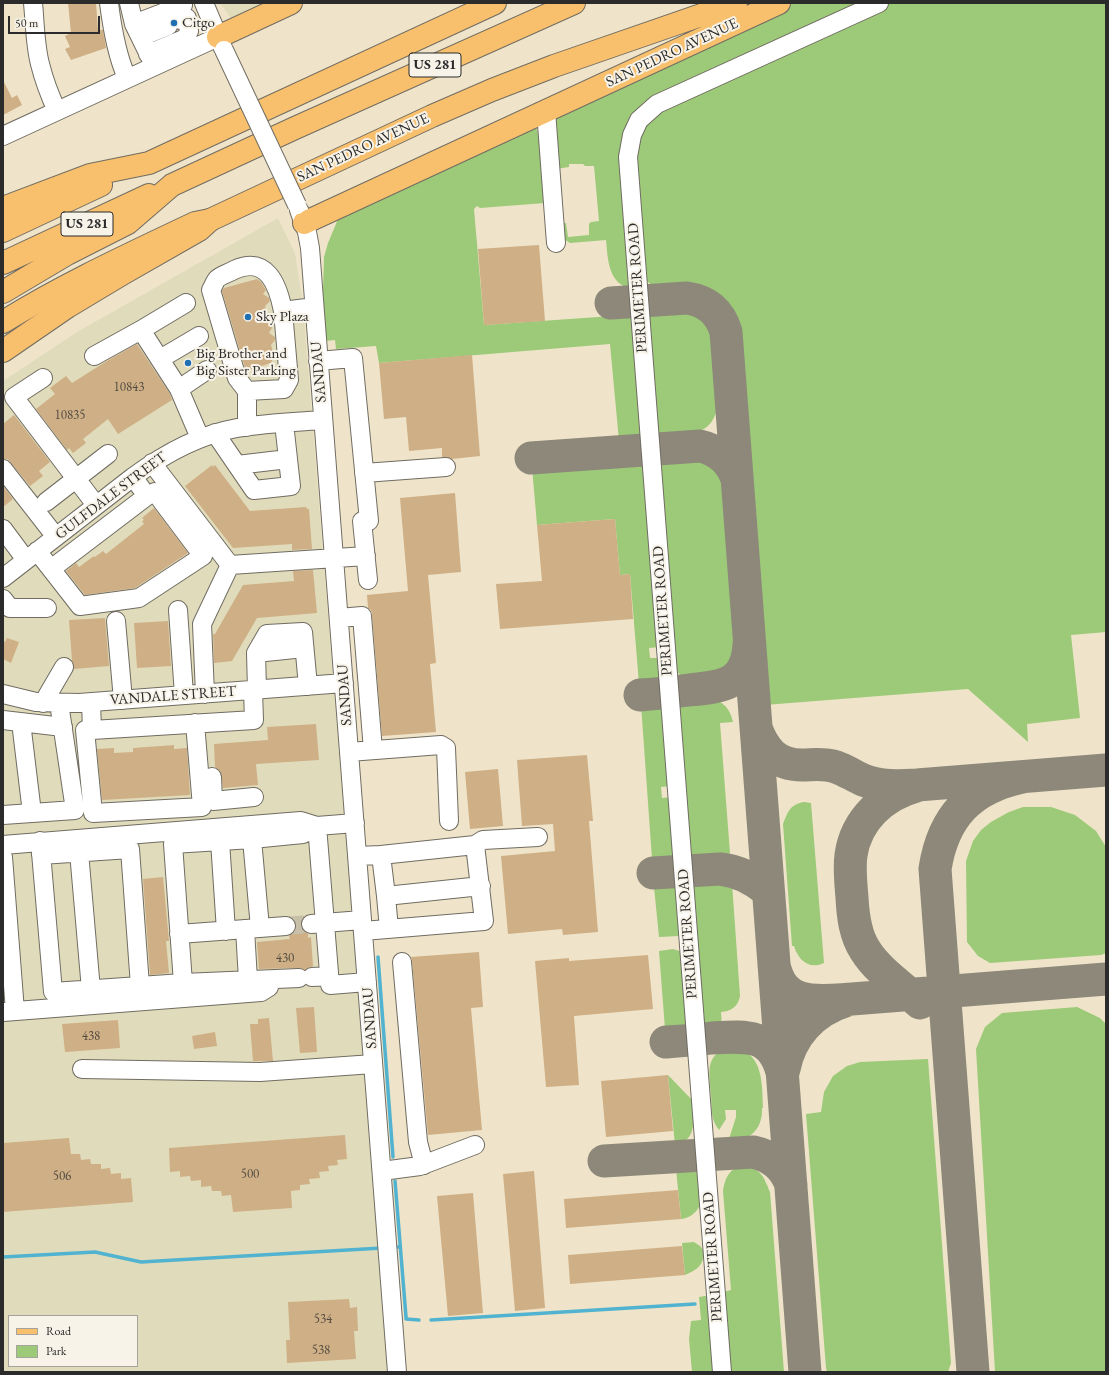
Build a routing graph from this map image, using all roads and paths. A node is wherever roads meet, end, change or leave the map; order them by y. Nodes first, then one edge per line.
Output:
1 (33, 3) edge
2 (109, 3) edge
3 (129, 3) edge
4 (291, 3) edge
5 (495, 3) edge
6 (574, 3) edge
7 (736, 3) edge
8 (779, 3) edge
9 (879, 3) edge
10 (205, 7) edge
11 (180, 14) edge
12 (137, 31) junction
13 (221, 44) junction
14 (151, 60) junction
15 (127, 78) junction
16 (57, 111) junction
17 (546, 111) junction
18 (3, 136) edge
19 (149, 163) junction
20 (172, 185) junction
21 (3, 208) edge
22 (300, 214) junction
23 (210, 220) junction
24 (3, 231) edge
25 (556, 243) dead end
26 (3, 263) edge
27 (3, 292) edge
28 (186, 303) dead end
29 (314, 307) junction
30 (283, 311) junction
31 (3, 322) edge
32 (141, 330) junction
33 (199, 336) dead end
34 (3, 351) edge
35 (94, 356) dead end
36 (160, 359) junction
37 (318, 361) junction
38 (207, 370) dead end
39 (43, 378) dead end
40 (179, 389) junction
41 (247, 391) junction
42 (9, 401) edge
43 (323, 420) junction
44 (284, 423) junction
45 (247, 427) junction
46 (208, 436) junction
47 (108, 454) dead end
48 (288, 459) junction
49 (152, 463) junction
50 (237, 465) junction
51 (446, 467) dead end
52 (3, 469) edge
53 (364, 473) junction
54 (133, 477) junction
55 (76, 478) junction
56 (147, 496) junction
57 (46, 502) dead end
58 (96, 505) junction
59 (4, 532) edge
60 (56, 537) junction
61 (32, 555) junction
62 (366, 556) junction
63 (334, 559) junction
64 (230, 565) junction
65 (51, 569) junction
66 (3, 578) edge
67 (368, 580) dead end
68 (3, 599) edge
69 (47, 608) dead end
70 (178, 610) dead end
71 (338, 618) junction
72 (116, 621) dead end
73 (64, 667) dead end
74 (344, 683) junction
75 (308, 686) junction
76 (255, 690) junction
77 (3, 694) edge
78 (205, 694) junction
79 (184, 695) junction
80 (123, 700) junction
81 (91, 702) junction
82 (51, 703) junction
83 (3, 720) edge
84 (21, 722) junction
85 (202, 723) junction
86 (63, 727) junction
87 (92, 730) junction
88 (373, 750) junction
89 (349, 752) junction
90 (254, 797) dead end
91 (32, 813) junction
92 (3, 815) edge
93 (450, 822) dead end
94 (355, 823) junction
95 (310, 830) junction
96 (538, 837) dead end
97 (252, 839) junction
98 (220, 841) junction
99 (3, 845) edge
100 (475, 845) junction
101 (40, 848) junction
102 (79, 852) junction
103 (381, 854) junction
104 (3, 856) edge
105 (357, 856) junction
106 (481, 886) junction
107 (386, 896) junction
108 (318, 923) junction
109 (286, 926) tunnel mouth
110 (362, 926) junction
111 (252, 929) junction
112 (389, 929) junction
113 (226, 931) junction
114 (179, 934) junction
115 (402, 962) dead end
116 (306, 978) junction
117 (248, 980) junction
118 (367, 982) junction
119 (183, 983) junction
120 (140, 986) junction
121 (91, 990) junction
122 (54, 1000) junction
123 (9, 1011) edge
124 (373, 1064) junction
125 (82, 1069) dead end
126 (475, 1145) dead end
127 (424, 1165) junction
128 (382, 1171) junction
129 (397, 1372) edge
130 (722, 1372) edge

1 - 16 street
2 - 15 street
3 - 12 street
4 - 13 main road
5 - 19 main road, US 281
6 - 20 main road, US 281
7 - 23 main road, SAN PEDRO AVENUE
8 - 17 main road, SAN PEDRO AVENUE
9 - 130 street, PERIMETER ROAD
10 - 11 street
10 - 13 street, SANDAU
11 - 12 street
11 - 12 street
11 - 14 street
12 - 14 street
13 - 14 street
13 - 22 street, SANDAU, bridge
14 - 15 street
15 - 16 street
16 - 18 street
17 - 22 main road, SAN PEDRO AVENUE
17 - 25 street
19 - 21 main road
19 - 24 main road, US 281
20 - 26 main road, US 281
20 - 27 main road
22 - 29 street, SANDAU
23 - 31 main road, SAN PEDRO AVENUE
23 - 34 main road
28 - 32 street
29 - 30 street
29 - 37 street, SANDAU
30 - 41 street
30 - 41 street
32 - 35 street
32 - 36 street
33 - 36 street
36 - 40 street
37 - 43 street, SANDAU
37 - 53 street
38 - 40 street
39 - 42 street
40 - 46 street
41 - 45 street
42 - 55 street
43 - 44 street, GULFDALE STREET
43 - 63 street, SANDAU
44 - 45 street, GULFDALE STREET
44 - 48 street
45 - 46 street, GULFDALE STREET
46 - 49 street, GULFDALE STREET
46 - 50 street
47 - 55 street
48 - 50 street
48 - 50 street
49 - 54 street, GULFDALE STREET
49 - 64 street
51 - 53 street
52 - 60 street
53 - 62 street
54 - 56 street
54 - 58 street, GULFDALE STREET
55 - 57 street
55 - 58 street
56 - 65 street
56 - 65 street
58 - 60 street, GULFDALE STREET
59 - 61 street
60 - 61 street, GULFDALE STREET
61 - 65 street
61 - 66 street, GULFDALE STREET
62 - 63 street
62 - 67 street
63 - 64 street
63 - 71 street, SANDAU
64 - 78 street
68 - 69 street
70 - 79 street
71 - 74 street, SANDAU
71 - 88 street
72 - 80 street
73 - 82 street
74 - 75 street, VANDALE STREET
74 - 89 street, SANDAU
75 - 76 street, VANDALE STREET
75 - 76 street
76 - 78 street, VANDALE STREET
76 - 85 street
77 - 82 street, VANDALE STREET
78 - 79 street, VANDALE STREET
79 - 80 street, VANDALE STREET
80 - 81 street, VANDALE STREET
81 - 82 street, VANDALE STREET
81 - 87 street
82 - 86 street
83 - 84 street
84 - 86 street
84 - 91 street
85 - 87 street
85 - 87 street
85 - 90 street
86 - 91 street
88 - 89 street
88 - 93 street
89 - 94 street, SANDAU
91 - 92 street
94 - 95 street
94 - 105 street, SANDAU
95 - 97 street
95 - 101 street
95 - 108 street
96 - 100 street
97 - 98 street
97 - 111 street
98 - 113 street
98 - 114 street
99 - 101 street
100 - 103 street
100 - 106 street
101 - 102 street
101 - 122 street
102 - 120 street
102 - 121 street
103 - 105 street
103 - 107 street
104 - 123 street
105 - 110 street, SANDAU
106 - 107 street
106 - 112 street
107 - 112 street
108 - 110 street
108 - 116 street
109 - 111 street
110 - 112 street
110 - 118 street, SANDAU
111 - 113 street
111 - 117 street
113 - 114 street
114 - 119 street
115 - 127 street
116 - 117 street
116 - 118 street
116 - 122 street
117 - 119 street
118 - 124 street, SANDAU
119 - 120 street
120 - 121 street
121 - 122 street
122 - 123 street
124 - 125 street
124 - 128 street, SANDAU
126 - 127 street
127 - 128 street
128 - 129 street, SANDAU

